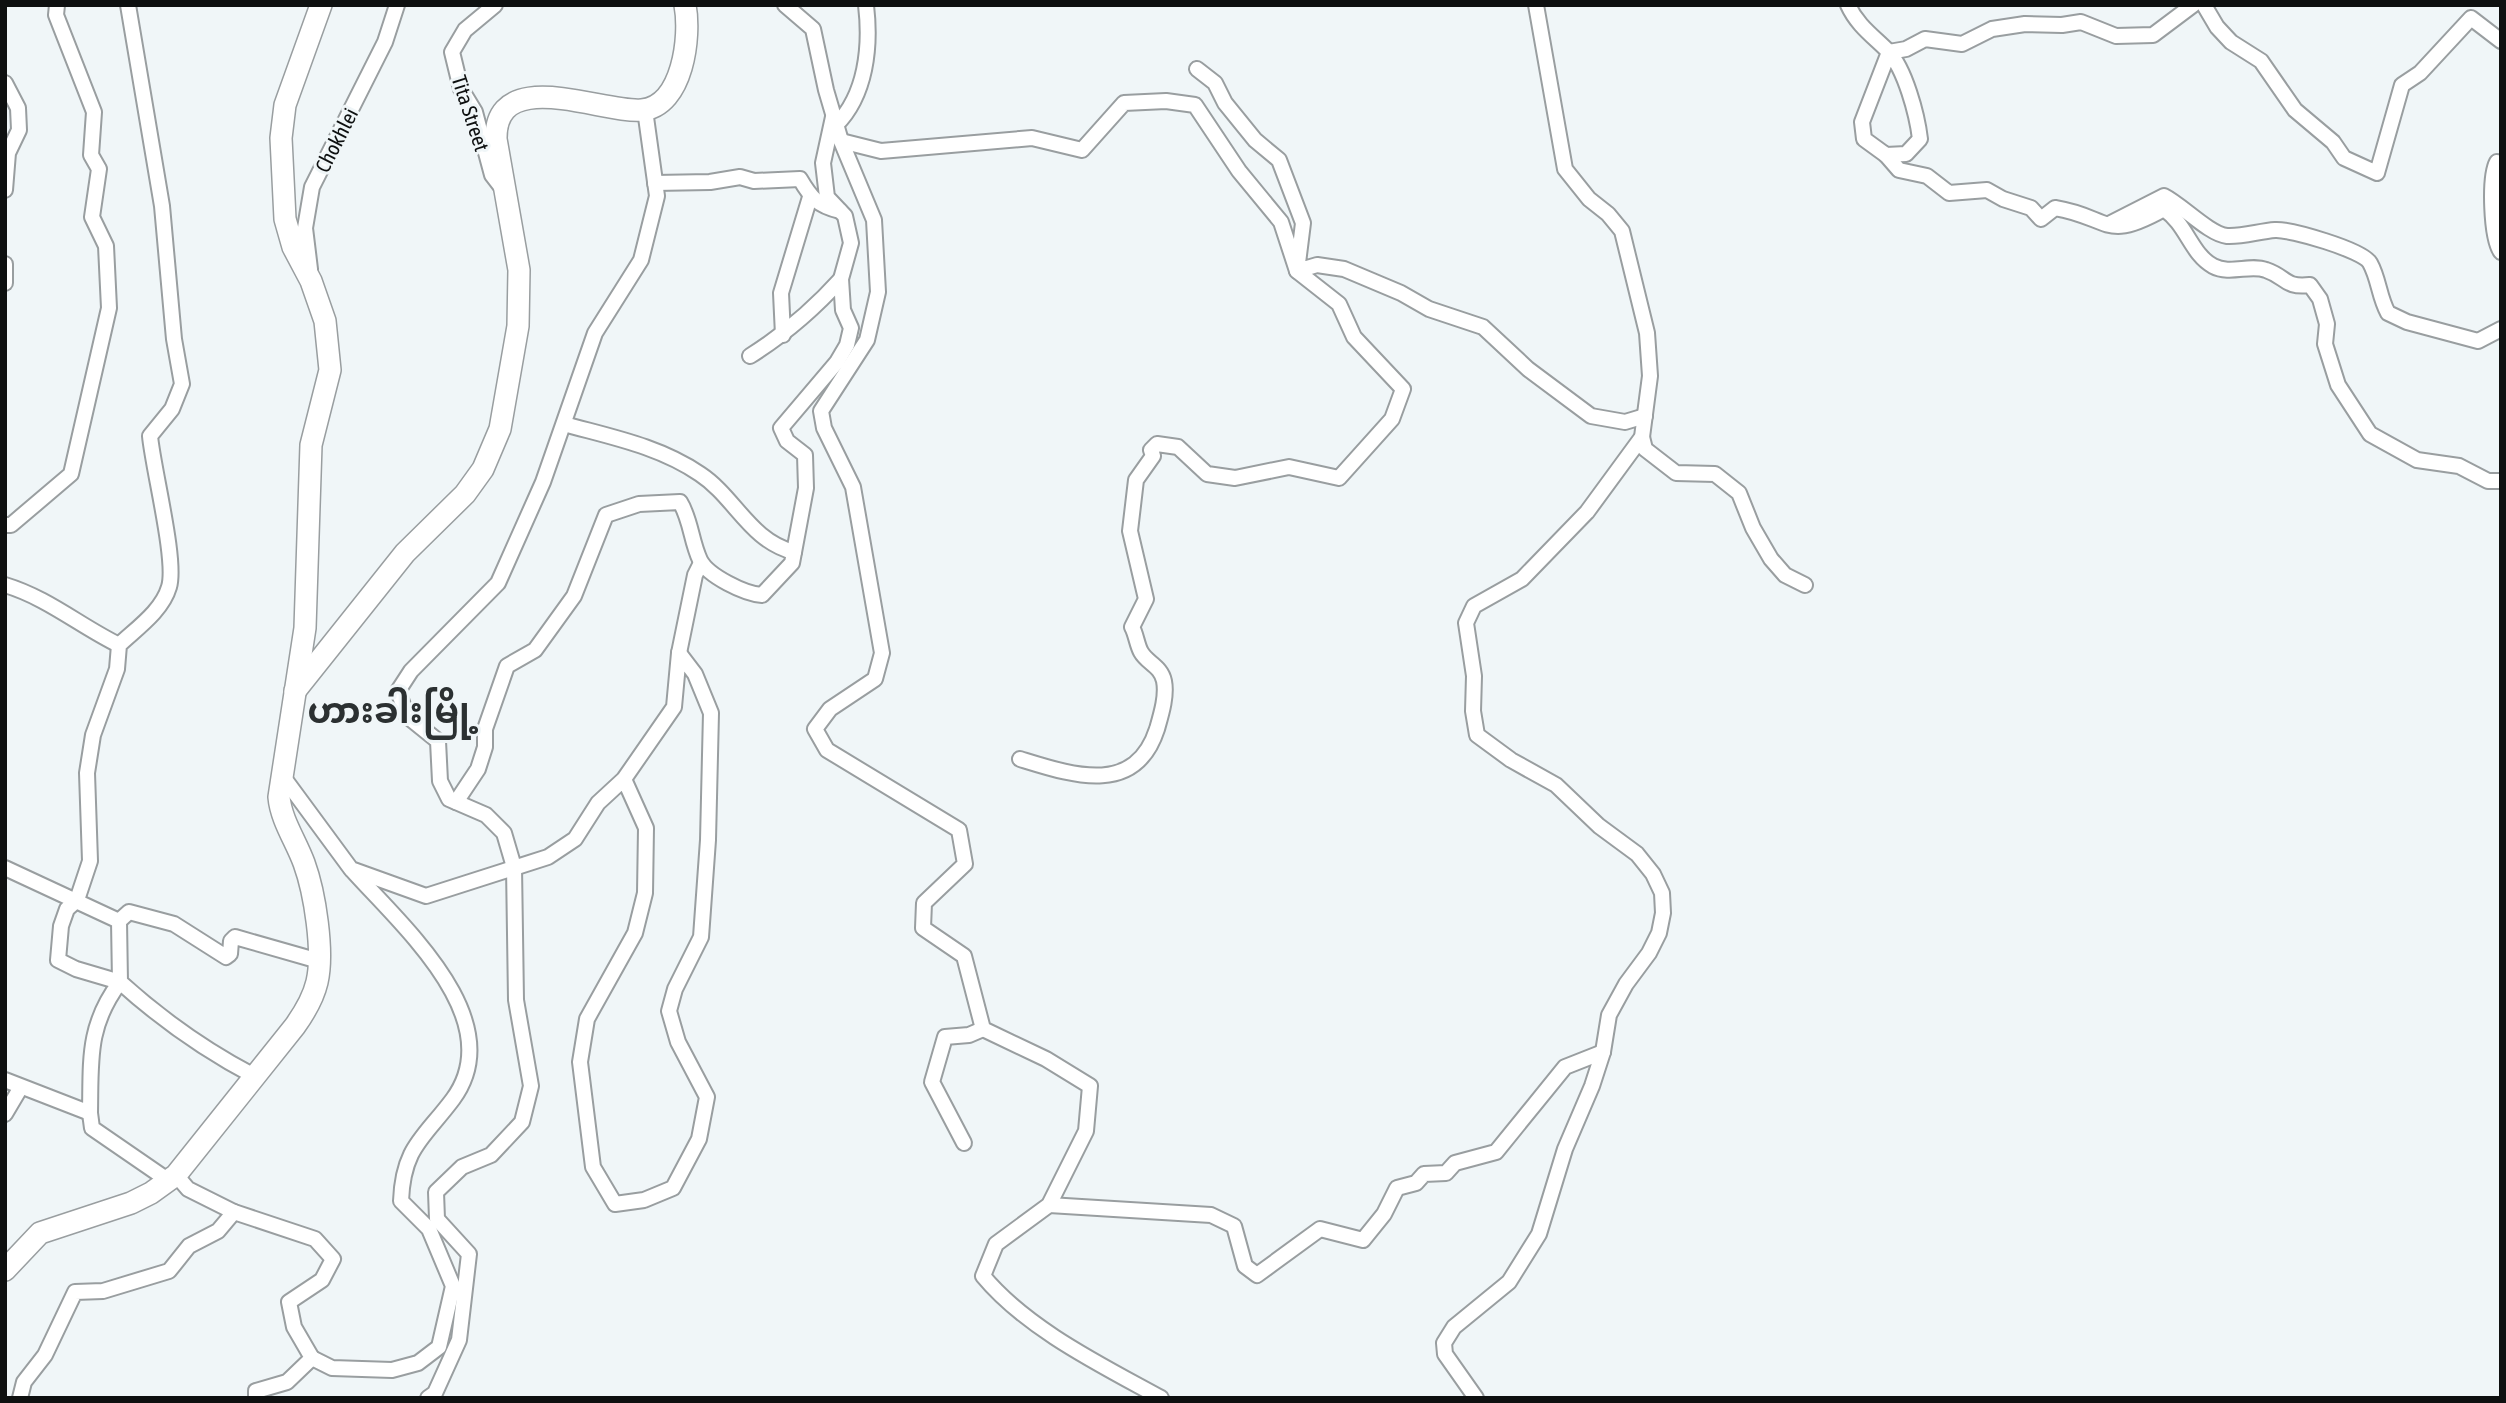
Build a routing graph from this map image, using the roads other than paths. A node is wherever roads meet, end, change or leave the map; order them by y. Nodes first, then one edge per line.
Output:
1 (57, 5) edge
2 (128, 5) edge
3 (321, 5) edge
4 (397, 5) edge
5 (495, 5) edge
6 (685, 5) edge
7 (785, 5) edge
8 (866, 5) edge
9 (1536, 5) edge
10 (1848, 5) edge
11 (2193, 5) edge
12 (2204, 5) edge
13 (2501, 41) edge
14 (1889, 52) junction
15 (1198, 69) dead end
16 (5, 83) edge
17 (645, 110) junction
18 (835, 121) junction
19 (841, 141) junction
20 (1886, 155) junction
21 (2501, 163) edge
22 (655, 183) junction
23 (5, 190) edge
24 (505, 190) junction
25 (810, 197) junction
26 (839, 211) junction
27 (2106, 225) junction
28 (2501, 252) edge
29 (5, 264) edge
30 (1297, 271) junction
31 (841, 279) junction
32 (311, 281) junction
33 (5, 283) edge
34 (2501, 329) edge
35 (783, 335) junction
36 (750, 356) dead end
37 (1645, 416) junction
38 (564, 424) junction
39 (1642, 437) junction
40 (2501, 481) edge
41 (5, 525) edge
42 (794, 552) junction
43 (701, 563) junction
44 (5, 585) edge
45 (1805, 585) dead end
46 (120, 645) junction
47 (679, 653) junction
48 (293, 692) junction
49 (1020, 759) dead end
50 (281, 774) junction
51 (624, 779) junction
52 (456, 802) junction
53 (514, 867) junction
54 (5, 868) edge
55 (351, 869) junction
56 (77, 900) junction
57 (119, 921) junction
58 (319, 961) junction
59 (120, 982) junction
60 (982, 1029) junction
61 (1603, 1052) junction
62 (256, 1077) junction
63 (5, 1080) edge
64 (21, 1087) junction
65 (90, 1113) junction
66 (5, 1114) edge
67 (964, 1143) dead end
68 (173, 1178) junction
69 (1049, 1205) junction
70 (234, 1212) junction
71 (5, 1270) edge
72 (312, 1357) junction
73 (1475, 1396) edge
74 (20, 1398) edge
75 (256, 1398) edge
76 (428, 1398) edge
77 (1161, 1398) edge

1 - 41 street
2 - 46 street
3 - 32 highway
4 - 32 street, Chokhlei
5 - 24 street, Tita Street
6 - 17 highway
7 - 18 street
8 - 18 street
9 - 37 street
10 - 14 street
11 - 14 street
12 - 13 street
14 - 20 street
14 - 20 street
15 - 30 street
16 - 23 street
17 - 22 street
17 - 24 highway
18 - 19 street
18 - 26 street
19 - 30 street
19 - 60 street
20 - 27 street
21 - 28 street
22 - 25 street
22 - 38 street
24 - 48 highway
25 - 26 street
25 - 35 street
26 - 31 street
27 - 34 street
27 - 40 street
29 - 33 street
30 - 37 street
30 - 49 street
31 - 35 street
31 - 42 street
32 - 48 highway
35 - 36 street
37 - 39 street
38 - 42 street
38 - 52 street
39 - 45 street
39 - 61 street
42 - 43 street
43 - 47 street
43 - 52 street
44 - 46 street
46 - 56 street
47 - 51 street
47 - 51 street
48 - 50 highway
50 - 55 street
50 - 58 highway
51 - 53 street
52 - 53 street
53 - 55 street
53 - 76 street
54 - 56 street
55 - 72 street
56 - 57 street
56 - 59 street
57 - 58 street
57 - 59 street
58 - 62 highway
59 - 62 street
59 - 65 street
60 - 67 street
60 - 69 street
61 - 69 street
61 - 73 street
62 - 68 highway
63 - 64 street
64 - 65 street
64 - 66 street
65 - 68 street
68 - 70 street
68 - 71 highway
69 - 77 street
70 - 72 street
70 - 74 street
72 - 75 street

